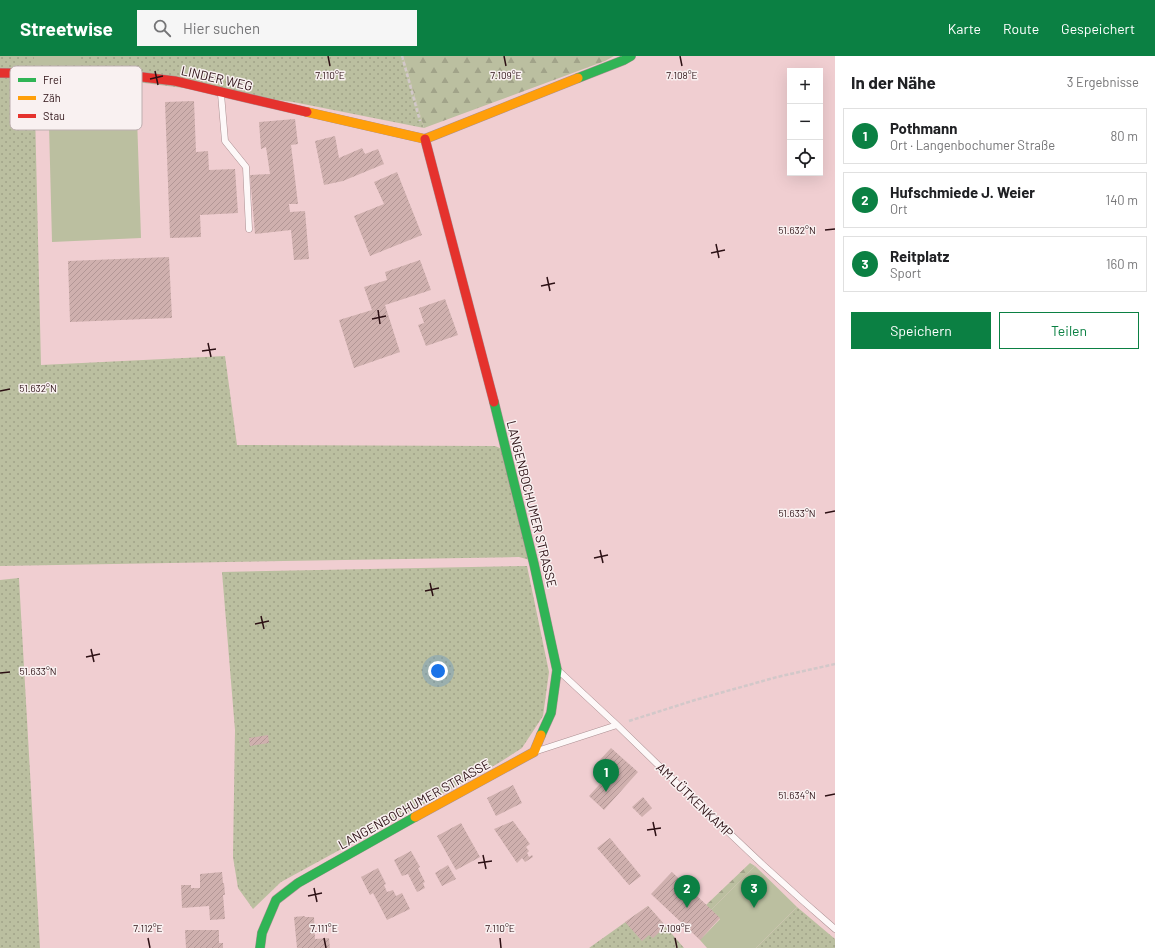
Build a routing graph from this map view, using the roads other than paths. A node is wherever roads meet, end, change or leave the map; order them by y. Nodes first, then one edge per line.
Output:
1 (631, 56) edge
2 (0, 73) edge
3 (10, 73) edge
4 (142, 77) edge
5 (221, 92) junction
6 (425, 139) junction
7 (249, 229) dead end
8 (557, 670) junction
9 (618, 725) junction
10 (534, 752) junction
11 (835, 929) edge
12 (260, 948) edge

1 - 6 street
2 - 3 street, LINDER WEG
4 - 5 street, LINDER WEG
5 - 6 street, LINDER WEG
5 - 7 lane
6 - 8 street, LANGENBOCHUMER STRASSE
8 - 9 lane, AM LÜTKENKAMP
8 - 10 street, LANGENBOCHUMER STRASSE
9 - 10 lane
9 - 11 lane, AM LÜTKENKAMP
10 - 12 street, LANGENBOCHUMER STRASSE

